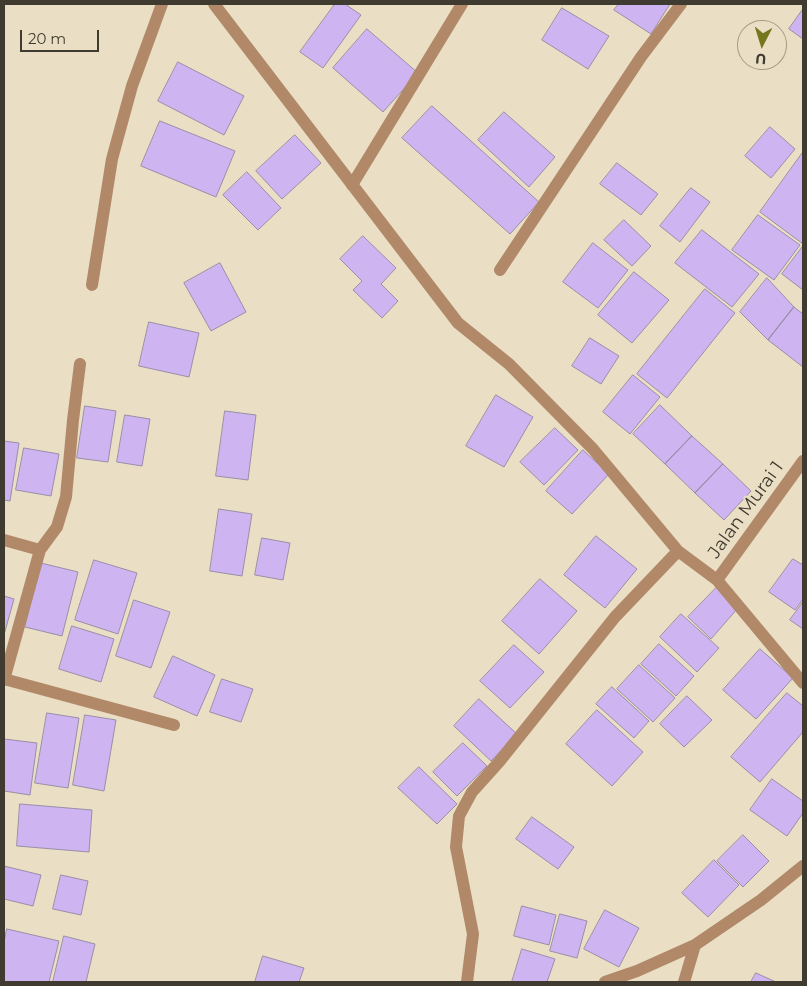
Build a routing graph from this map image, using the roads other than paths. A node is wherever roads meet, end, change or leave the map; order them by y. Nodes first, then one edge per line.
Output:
1 (162, 4) edge
2 (214, 4) edge
3 (462, 4) edge
4 (681, 4) edge
5 (352, 185) junction
6 (500, 270) dead end
7 (92, 284) dead end
8 (80, 364) dead end
9 (803, 461) edge
10 (4, 540) edge
11 (40, 550) junction
12 (678, 551) junction
13 (717, 580) junction
14 (4, 680) edge
15 (803, 683) edge
16 (174, 725) dead end
17 (803, 866) edge
18 (695, 945) junction
19 (467, 982) edge
20 (605, 982) edge
21 (684, 982) edge

1 - 7 street
2 - 5 street
3 - 5 street
4 - 6 street
5 - 12 street
8 - 11 street
9 - 13 street, Jalan Murai 1
10 - 11 street
11 - 14 street
12 - 13 street
12 - 19 street
13 - 15 street
14 - 16 street
17 - 18 street
18 - 20 street
18 - 21 street

